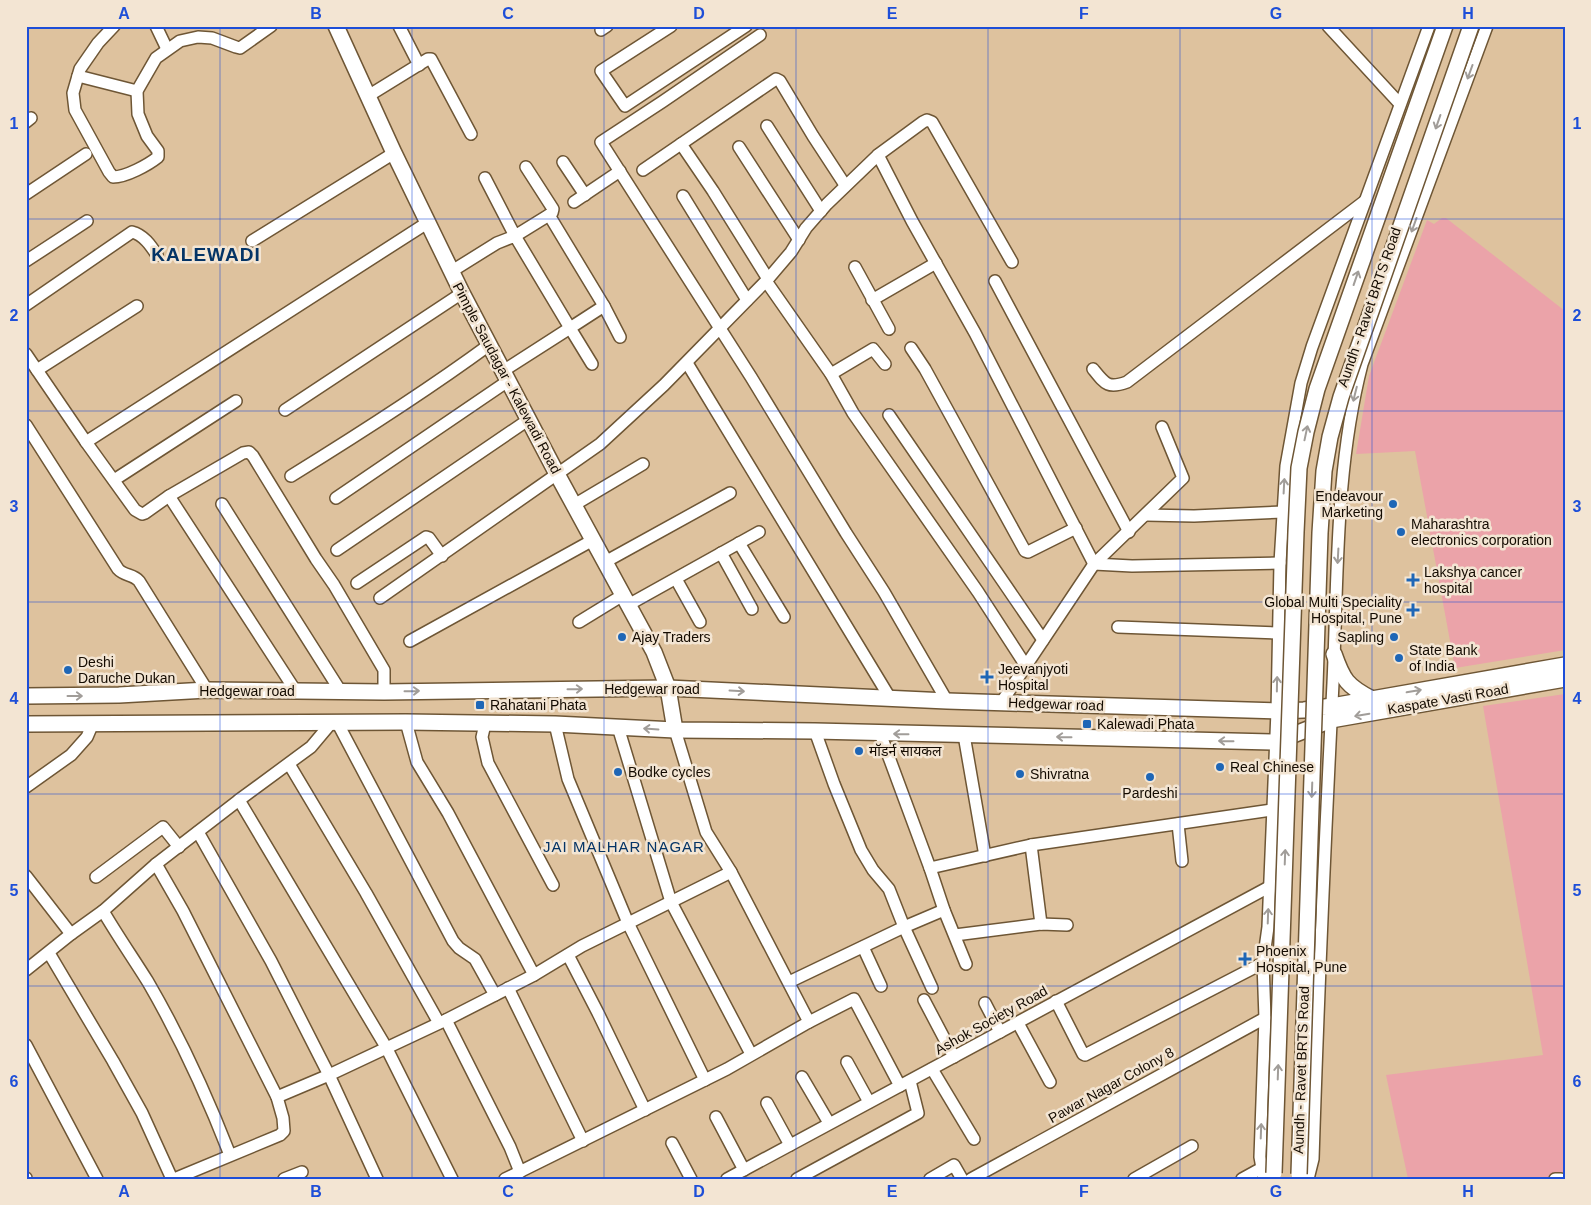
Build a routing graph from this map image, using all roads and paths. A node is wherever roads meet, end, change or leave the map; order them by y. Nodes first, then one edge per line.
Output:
1 (114, 26) edge
2 (156, 26) edge
3 (271, 26) edge
4 (336, 26) edge
5 (398, 26) edge
6 (671, 26) edge
7 (746, 26) edge
8 (1328, 26) edge
9 (1429, 26) edge
10 (1445, 26) edge
11 (1471, 26) edge
12 (1487, 26) edge
13 (760, 34) dead end
14 (167, 49) junction
15 (419, 65) junction
16 (78, 76) junction
17 (137, 91) junction
18 (368, 96) junction
19 (1400, 104) junction
20 (767, 126) dead end
21 (471, 134) dead end
22 (681, 144) junction
23 (739, 147) dead end
24 (394, 153) junction
25 (86, 154) dead end
26 (878, 155) junction
27 (563, 162) dead end
28 (526, 167) dead end
29 (643, 170) dead end
30 (620, 171) junction
31 (485, 178) dead end
32 (845, 185) junction
33 (26, 194) edge
34 (585, 195) junction
35 (683, 196) dead end
36 (1365, 201) junction
37 (574, 202) dead end
38 (821, 211) junction
39 (549, 215) junction
40 (87, 221) dead end
41 (427, 223) junction
42 (515, 236) junction
43 (799, 240) junction
44 (252, 241) dead end
45 (157, 255) dead end
46 (26, 261) edge
47 (1012, 262) dead end
48 (936, 263) junction
49 (855, 267) dead end
50 (452, 271) junction
51 (767, 280) junction
52 (995, 281) dead end
53 (462, 292) junction
54 (747, 300) junction
55 (872, 300) junction
56 (26, 305) edge
57 (137, 306) dead end
58 (604, 306) junction
59 (570, 328) junction
60 (720, 328) junction
61 (890, 330) dead end
62 (620, 337) dead end
63 (489, 345) junction
64 (912, 348) dead end
65 (26, 354) edge
66 (687, 363) junction
67 (592, 364) dead end
68 (885, 364) dead end
69 (1093, 369) dead end
70 (37, 370) junction
71 (831, 374) junction
72 (505, 376) junction
73 (236, 401) dead end
74 (285, 410) dead end
75 (889, 415) dead end
76 (528, 420) junction
77 (26, 425) edge
78 (1162, 427) dead end
79 (86, 442) junction
80 (644, 464) dead end
81 (557, 474) junction
82 (291, 476) dead end
83 (114, 480) junction
84 (730, 493) dead end
85 (170, 496) junction
86 (336, 498) dead end
87 (222, 504) dead end
88 (574, 505) junction
89 (1283, 512) junction
90 (1146, 515) junction
91 (1076, 528) junction
92 (759, 532) dead end
93 (1129, 532) junction
94 (593, 540) junction
95 (740, 543) junction
96 (337, 550) dead end
97 (721, 553) junction
98 (442, 556) junction
99 (605, 562) junction
100 (1280, 563) junction
101 (1094, 564) junction
102 (676, 579) junction
103 (357, 583) dead end
104 (380, 598) dead end
105 (625, 600) junction
106 (752, 609) dead end
107 (784, 617) dead end
108 (579, 622) dead end
109 (700, 622) dead end
110 (1118, 627) dead end
111 (1278, 632) junction
112 (1043, 640) junction
113 (410, 641) dead end
114 (1334, 654) junction
115 (1565, 665) edge
116 (1026, 666) junction
117 (1565, 679) edge
118 (1518, 680) junction
119 (668, 688) junction
120 (207, 690) junction
121 (295, 690) junction
122 (341, 692) junction
123 (384, 692) junction
124 (26, 696) edge
125 (890, 698) junction
126 (1372, 699) junction
127 (948, 701) junction
128 (1001, 702) junction
129 (1277, 711) junction
130 (1331, 713) junction
131 (334, 722) junction
132 (406, 722) junction
133 (93, 723) junction
134 (26, 724) edge
135 (485, 724) junction
136 (555, 724) junction
137 (618, 727) junction
138 (675, 730) junction
139 (815, 732) junction
140 (880, 733) junction
141 (964, 735) junction
142 (1275, 742) junction
143 (289, 764) junction
144 (26, 787) edge
145 (239, 800) junction
146 (1272, 810) junction
147 (1178, 824) junction
148 (198, 832) junction
149 (1031, 845) junction
150 (179, 847) junction
151 (985, 856) junction
152 (1182, 861) dead end
153 (156, 864) junction
154 (930, 868) junction
155 (731, 872) junction
156 (26, 876) edge
157 (96, 876) dead end
158 (553, 885) dead end
159 (1269, 887) junction
160 (671, 902) junction
161 (944, 910) junction
162 (103, 911) junction
163 (628, 923) junction
164 (1041, 924) junction
165 (1067, 925) dead end
166 (904, 927) junction
167 (71, 934) junction
168 (955, 935) junction
169 (863, 946) junction
170 (49, 953) junction
171 (568, 955) junction
172 (1263, 963) junction
173 (966, 964) dead end
174 (26, 970) edge
175 (534, 975) junction
176 (790, 982) junction
177 (881, 986) dead end
178 (508, 988) junction
179 (932, 988) dead end
180 (495, 994) junction
181 (924, 1000) dead end
182 (1056, 1001) junction
183 (985, 1003) dead end
184 (1265, 1018) junction
185 (443, 1021) junction
186 (809, 1022) junction
187 (1018, 1023) junction
188 (1000, 1032) junction
189 (26, 1045) edge
190 (386, 1048) junction
191 (751, 1054) junction
192 (954, 1057) junction
193 (847, 1062) dead end
194 (932, 1069) junction
195 (329, 1075) junction
196 (802, 1078) dead end
197 (705, 1080) junction
198 (1050, 1082) dead end
199 (905, 1084) junction
200 (277, 1097) junction
201 (869, 1102) junction
202 (767, 1103) dead end
203 (644, 1110) junction
204 (716, 1118) dead end
205 (829, 1123) junction
206 (974, 1139) dead end
207 (583, 1141) junction
208 (672, 1143) dead end
209 (790, 1145) junction
210 (1192, 1146) dead end
211 (230, 1155) junction
212 (744, 1170) junction
213 (302, 1172) dead end
214 (520, 1172) junction
215 (1269, 1175) edge
216 (1302, 1177) edge
217 (97, 1179) edge
218 (173, 1179) edge
219 (284, 1179) edge
220 (377, 1179) edge
221 (452, 1179) edge
222 (505, 1179) edge
223 (691, 1179) edge
224 (726, 1179) edge
225 (797, 1179) edge
226 (930, 1179) edge
227 (962, 1179) edge
228 (972, 1179) edge
229 (1134, 1179) edge
230 (1242, 1179) edge
231 (1555, 1179) edge
232 (1561, 1179) edge

1 - 16 street
2 - 14 street
3 - 14 street
4 - 18 main road, Pimple Saudagar - Kalewadi Road
5 - 15 street
6 - 7 street
8 - 19 street
9 - 19 street
215 -> 10 main road, bridge
11 -> 216 main road, bridge
12 -> 114 street, Aundh - Ravet BRTS Road
13 - 30 street
14 - 17 street
15 - 18 street
15 - 21 street
16 - 17 street
16 - 17 street
18 - 24 main road, Pimple Saudagar - Kalewadi Road
19 - 36 street
20 - 38 street
22 - 29 street
22 - 32 street
22 - 51 street
23 - 43 street
24 - 41 main road, Pimple Saudagar - Kalewadi Road
24 - 44 street
25 - 33 street
26 - 32 street
26 - 47 street
26 - 48 street
27 - 34 street
28 - 39 street
30 - 34 street
30 - 60 street
31 - 42 street
32 - 38 street
34 - 37 street
35 - 54 street
36 - 69 street
89 -> 36 street
38 - 43 street
39 - 42 street
39 - 58 street
40 - 46 street
41 - 50 main road, Pimple Saudagar - Kalewadi Road
41 - 79 street
42 - 50 street
42 - 59 street
43 - 51 street
45 - 56 street
48 - 55 street
48 - 91 street
49 - 55 street
50 - 53 main road, Pimple Saudagar - Kalewadi Road
51 - 54 street
51 - 71 street
52 - 93 street
53 - 63 main road, Pimple Saudagar - Kalewadi Road
53 - 74 street
54 - 60 street
55 - 61 street
57 - 70 street
58 - 59 street
58 - 62 street
59 - 67 street
59 - 72 street
60 - 66 street
60 - 127 street
63 - 72 main road, Pimple Saudagar - Kalewadi Road
63 - 82 street
64 - 91 street
65 - 70 street
66 - 81 street
66 - 125 street
68 - 71 street
70 - 79 street
71 - 116 street
72 - 76 main road, Pimple Saudagar - Kalewadi Road
72 - 86 street
73 - 83 street
75 - 112 street
76 - 81 main road, Pimple Saudagar - Kalewadi Road
76 - 96 street
77 - 120 street
78 - 90 street
79 - 83 street
80 - 88 street
81 - 88 main road, Pimple Saudagar - Kalewadi Road
81 - 98 street
83 - 85 street
84 - 99 street
85 - 121 street
85 - 123 street
87 - 122 street
88 - 94 main road, Pimple Saudagar - Kalewadi Road
89 - 90 street
89 - 100 street
90 - 93 street
91 - 101 street
92 - 95 street
93 - 101 street
94 - 99 main road, Pimple Saudagar - Kalewadi Road
94 - 113 street
95 - 97 street
95 - 107 street
97 - 102 street
97 - 106 street
98 - 103 street
98 - 104 street
99 - 105 main road, Pimple Saudagar - Kalewadi Road
100 - 101 street
100 - 111 street
101 - 112 street
102 - 105 street
102 - 109 street
105 - 108 street
105 - 119 main road, Pimple Saudagar - Kalewadi Road
110 - 111 street
129 -> 111 street
112 - 116 street
114 - 126 main road
114 - 130 street, Aundh - Ravet BRTS Road
115 - 118 main road, Kaspate Vasti Road
116 - 128 street
117 - 118 main road, Kaspate Vasti Road
126 -> 118 main road, Kaspate Vasti Road
118 -> 130 main road, Kaspate Vasti Road
123 -> 119 main road, Hedgewar road
119 -> 125 main road, Hedgewar road
119 - 138 main road, Pimple Saudagar - Kalewadi Road
120 - 121 main road, Hedgewar road
124 -> 120 main road, Hedgewar road
121 - 122 main road, Hedgewar road
122 - 123 main road, Hedgewar road
125 - 127 main road, Hedgewar road
126 - 130 main road, Kaspate Vasti Road
127 - 128 main road, Hedgewar road
128 - 129 main road, Hedgewar road
129 - 130 main road, Hedgewar road
129 - 142 street
130 - 142 main road
130 - 216 street, Aundh - Ravet BRTS Road
131 - 132 main road
131 - 133 main road
131 - 143 street
131 - 180 street
132 - 135 main road
132 - 175 street
133 - 134 main road
133 - 144 street
135 - 136 main road
135 - 158 street
136 - 137 main road
136 - 163 street
138 -> 137 main road
137 - 160 street
138 - 139 main road
138 - 155 street
139 - 140 main road
139 - 166 street
141 -> 140 main road
140 - 154 street
142 -> 141 main road
141 - 151 street
142 - 146 street
143 - 145 street
143 - 185 street
145 - 148 street
145 - 190 street
146 - 147 street
146 - 159 street
147 - 149 street
147 - 152 street
148 - 150 street
148 - 195 street
149 - 151 street
149 - 164 street
150 - 153 street
150 - 157 street
151 - 154 street
153 - 162 street
153 - 200 street
154 - 161 street
155 - 160 street
155 - 176 street
156 - 167 street
172 -> 159 street
159 - 182 street, Ashok Society Road
160 - 163 street
160 - 191 street
161 - 166 street
161 - 168 street
162 - 167 street
162 - 211 street
163 - 171 street
163 - 197 street
164 - 165 street
164 - 168 street
166 - 169 street
166 - 179 street
167 - 170 street
168 - 173 street
169 - 176 street
169 - 177 street
170 - 174 street
170 - 218 street
171 - 175 street
171 - 203 street
172 - 182 street
172 - 184 street
175 - 178 street
176 - 186 street
178 - 180 street
178 - 207 street
180 - 185 street
181 - 192 street
182 - 187 street, Ashok Society Road
183 - 188 street
215 -> 184 street
184 - 228 street, Pawar Nagar Colony 8
185 - 190 street
185 - 214 street
186 - 191 street
186 - 199 street
187 - 188 street, Ashok Society Road
187 - 198 street
188 - 192 street, Ashok Society Road
189 - 217 street
190 - 195 street
190 - 221 street
191 - 197 street
192 - 194 street, Ashok Society Road
193 - 201 street
194 - 199 street, Ashok Society Road
194 - 206 street
195 - 200 street
195 - 220 street
196 - 205 street
197 - 203 street
199 - 201 street, Ashok Society Road
199 - 225 street
200 - 211 street
201 - 205 street, Ashok Society Road
202 - 209 street
203 - 207 street
204 - 212 street
205 - 209 street, Ashok Society Road
207 - 214 street
208 - 223 street
209 - 212 street, Ashok Society Road
210 - 229 street
211 - 218 street
212 - 224 street, Ashok Society Road
213 - 219 street
214 - 222 street
215 - 230 street
226 - 227 street
231 - 232 street

